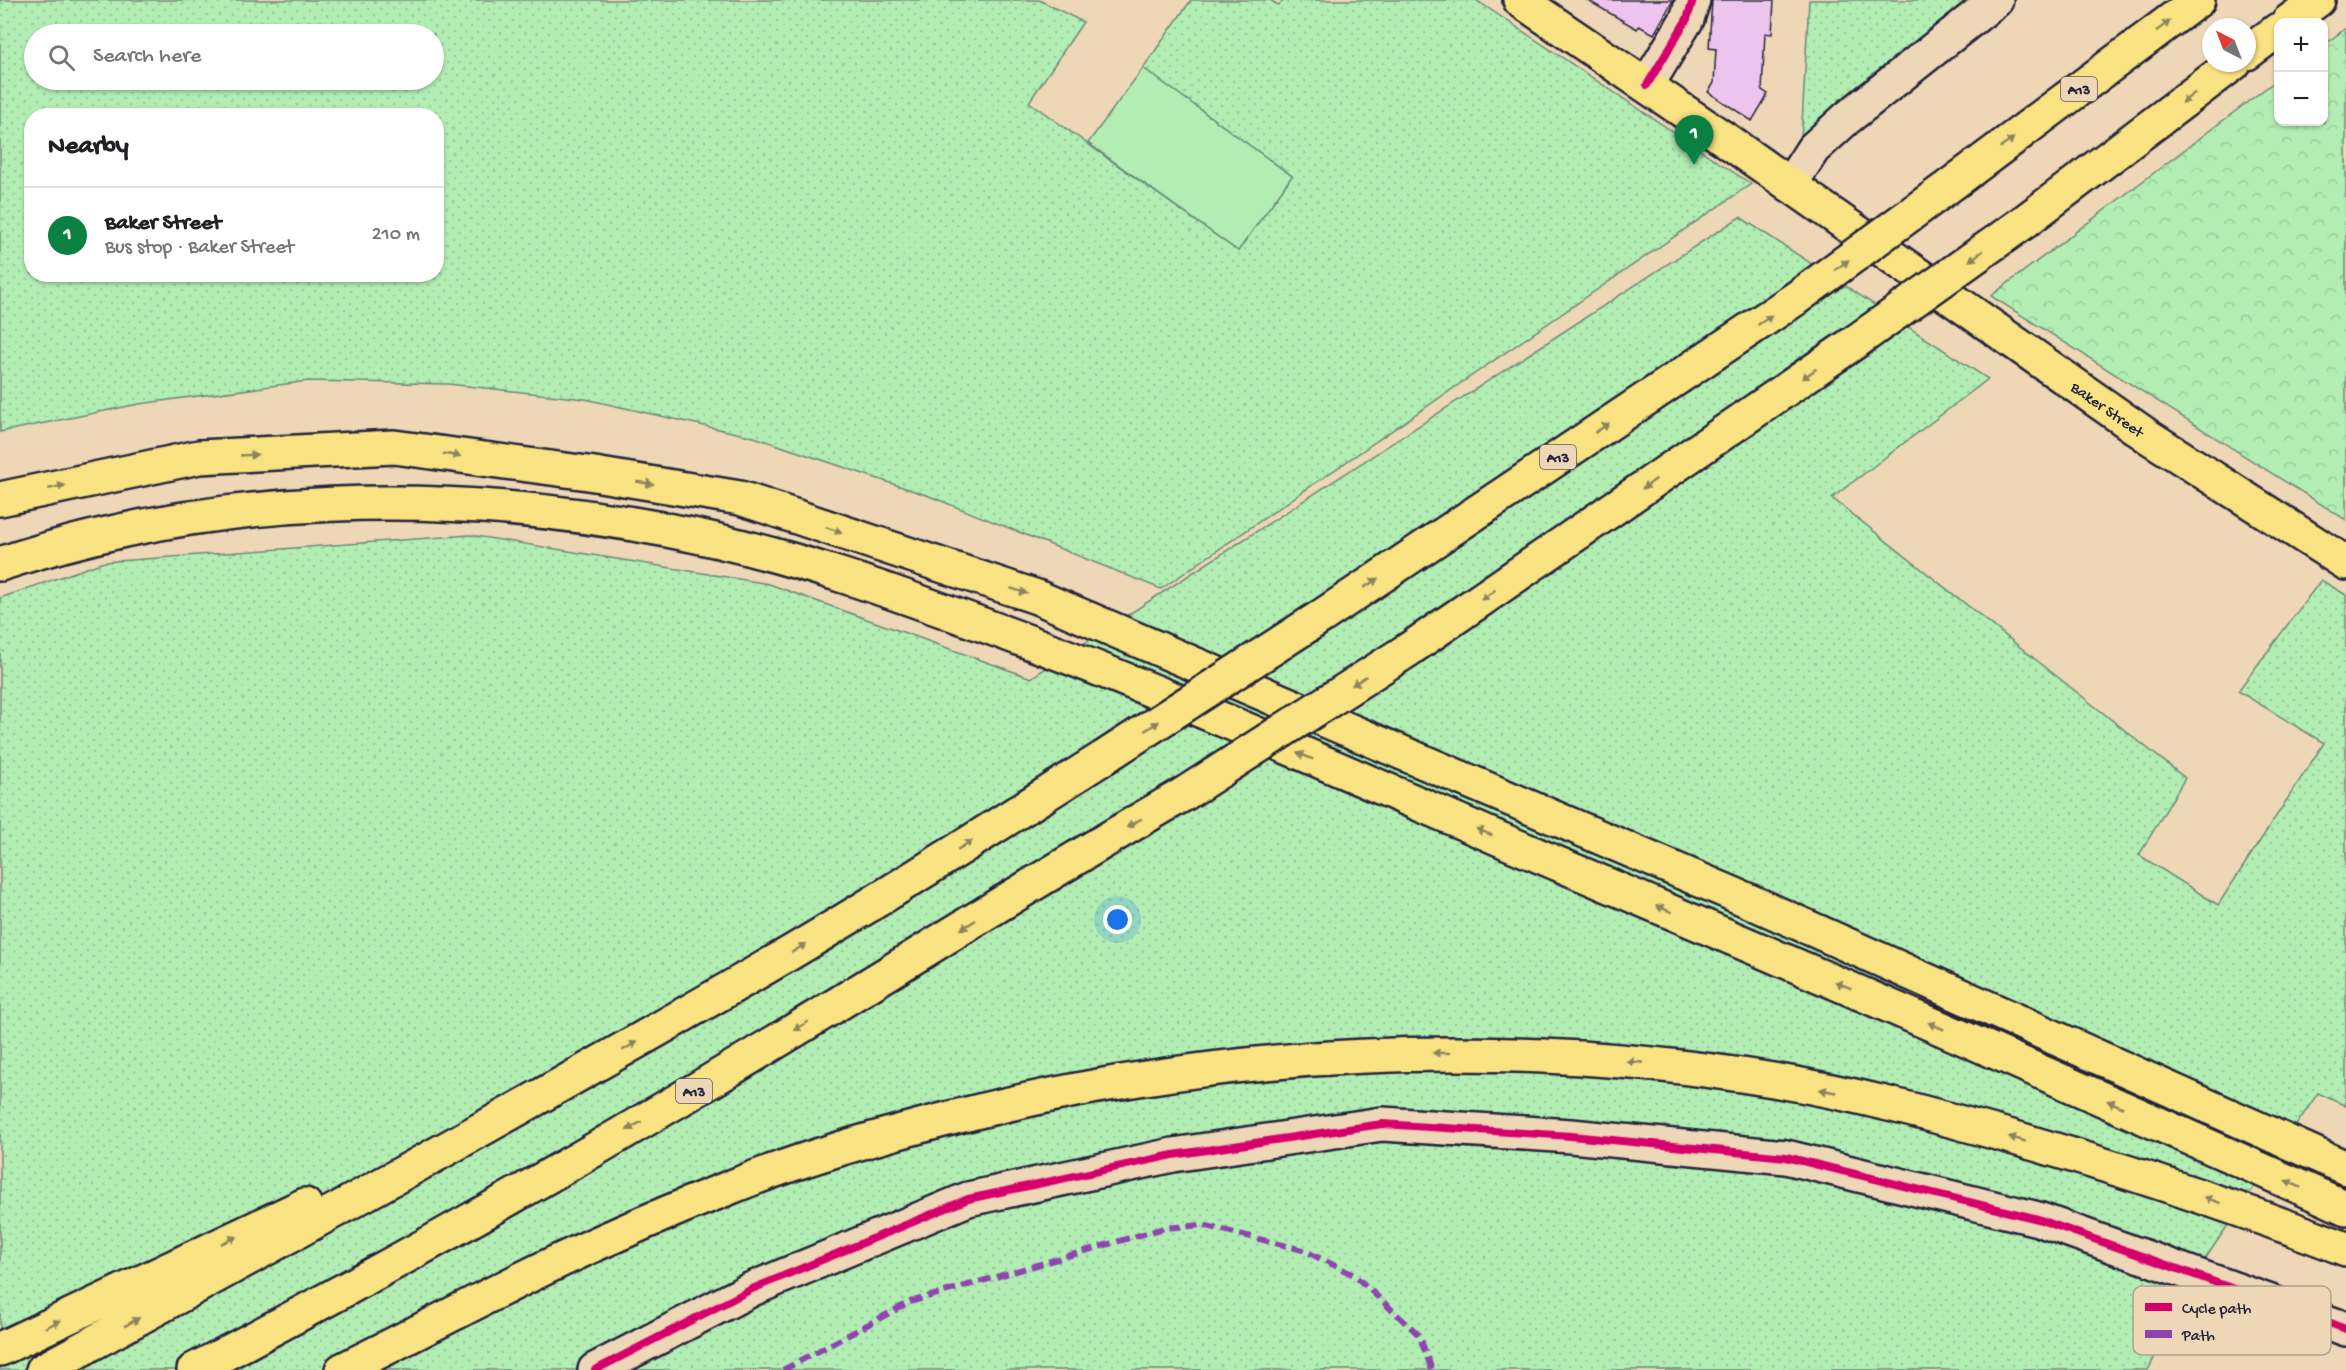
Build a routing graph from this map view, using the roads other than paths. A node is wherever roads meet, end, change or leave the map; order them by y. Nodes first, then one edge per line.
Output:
1 (1520, 0) edge
2 (1693, 0) edge
3 (1996, 0) edge
4 (2198, 0) edge
5 (2318, 0) edge
6 (2293, 18) edge
7 (2274, 33) edge
8 (2256, 47) edge
9 (2222, 72) edge
10 (1647, 85) junction
11 (1790, 185) junction
12 (0, 499) edge
13 (2346, 563) edge
14 (0, 564) edge
15 (579, 1075) junction
16 (2346, 1168) edge
17 (2346, 1208) edge
18 (2346, 1249) edge
19 (2225, 1286) edge
20 (2331, 1324) edge
21 (2346, 1329) edge
22 (0, 1349) edge
23 (44, 1370) edge
24 (194, 1370) edge
25 (342, 1370) edge
26 (595, 1370) edge

1 - 10 main road, Baker Street
2 - 10 street
3 - 11 street
15 -> 4 main road, A13, bridge
5 - 6 main road
7 - 8 main road
9 -> 24 main road, A13, bridge
10 - 11 main road, Baker Street
11 - 13 main road, Baker Street
12 -> 16 main road
17 -> 14 main road
22 -> 15 main road
23 -> 15 main road, A13
18 -> 25 main road
19 - 26 street
20 - 21 street

